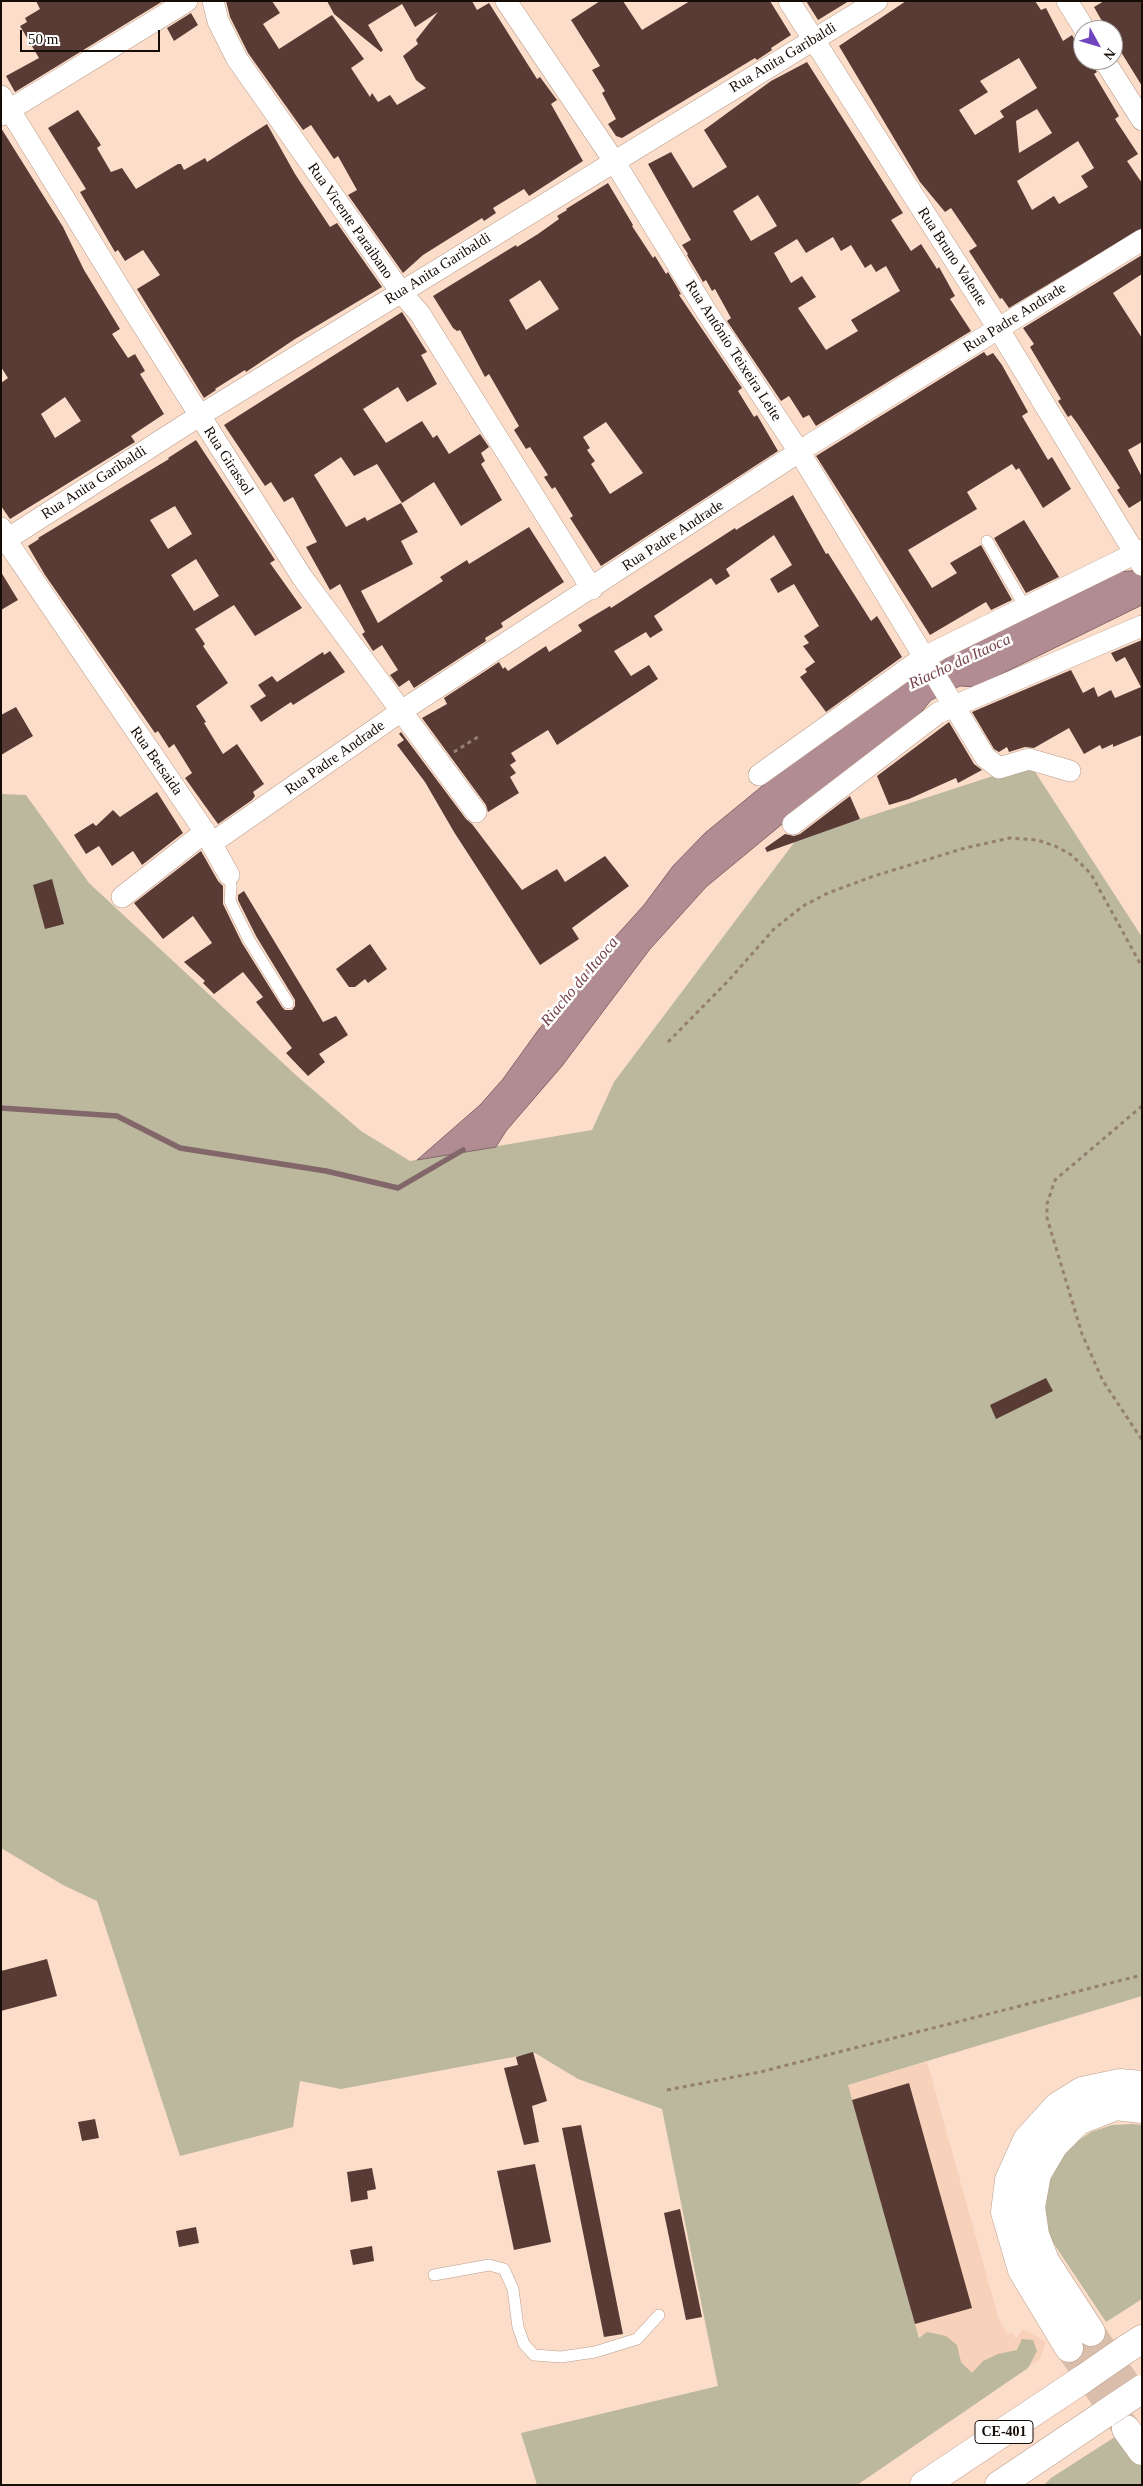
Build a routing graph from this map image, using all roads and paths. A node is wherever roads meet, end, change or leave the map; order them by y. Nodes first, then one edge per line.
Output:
1 (187, 1) edge
2 (212, 1) edge
3 (506, 1) edge
4 (789, 1) edge
5 (877, 1) edge
6 (1067, 1) edge
7 (1079, 20) edge
8 (813, 40) junction
9 (1111, 70) edge
10 (4, 107) edge
11 (1141, 115) edge
12 (614, 161) junction
13 (1142, 240) edge
14 (400, 292) junction
15 (998, 328) junction
16 (199, 416) junction
17 (800, 453) junction
18 (3, 537) edge
19 (987, 541) dead end
20 (1139, 557) edge
21 (592, 590) junction
22 (1024, 607) junction
23 (1142, 626) edge
24 (926, 662) junction
25 (952, 702) junction
26 (400, 712) junction
27 (481, 735) dead end
28 (440, 763) junction
29 (1070, 771) dead end
30 (758, 775) dead end
31 (476, 812) dead end
32 (793, 824) dead end
33 (209, 838) junction
34 (229, 875) joint
35 (122, 896) dead end
36 (1142, 967) edge
37 (288, 1003) dead end
38 (668, 1042) dead end
39 (1142, 1106) edge
40 (1142, 1440) edge
41 (1142, 1975) edge
42 (1142, 2086) edge
43 (666, 2090) dead end
44 (1142, 2110) edge
45 (434, 2275) dead end
46 (659, 2315) dead end
47 (1091, 2332) tunnel mouth
48 (1134, 2344) edge
49 (1069, 2348) tunnel mouth
50 (1142, 2389) edge
51 (1116, 2421) junction
52 (1142, 2451) edge
53 (1040, 2457) junction
54 (924, 2485) edge
55 (998, 2485) edge
56 (1027, 2485) edge

1 - 10 street
2 - 14 street, Rua Vicente Paraibano
3 - 12 street, Rua Antônio Teixeira Leite
4 - 8 street, Rua Bruno Valente
5 - 8 street, Rua Anita Garibaldi
6 - 7 street
8 - 12 street, Rua Anita Garibaldi
8 - 15 street, Rua Bruno Valente
9 - 11 street
10 - 16 street, Rua Girassol
12 - 14 street, Rua Anita Garibaldi
12 - 17 street, Rua Antônio Teixeira Leite
13 - 15 street, Rua Padre Andrade
14 - 16 street, Rua Anita Garibaldi
14 - 21 street, Rua Vicente Paraibano
15 - 17 street, Rua Padre Andrade
15 - 20 street, Rua Bruno Valente
16 - 18 street, Rua Anita Garibaldi
16 - 26 street, Rua Girassol
17 - 21 street, Rua Padre Andrade
17 - 24 street, Rua Antônio Teixeira Leite
18 - 33 street, Rua Betsaida
19 - 22 lane
20 - 22 street
21 - 26 street, Rua Padre Andrade
22 - 24 street
23 - 25 street
24 - 25 street, Rua Antônio Teixeira Leite
24 - 30 street
25 - 29 street, Rua Antônio Teixeira Leite
25 - 32 street
26 - 28 street, Rua Girassol
26 - 33 street, Rua Padre Andrade
27 - 28 path
28 - 31 street, Rua Girassol
33 - 34 street, Rua Betsaida
33 - 35 street, Rua Padre Andrade
34 - 37 lane, Rua Betsaida
36 - 38 path
39 - 40 path
41 - 43 path
42 - 49 main road
44 - 47 main road
45 - 46 lane
48 - 54 main road, CE-401, bridge
50 - 51 main road, CE-401, bridge
51 - 52 main road
51 - 53 main road, CE-401
53 - 55 main road, CE-401
53 - 56 main road

